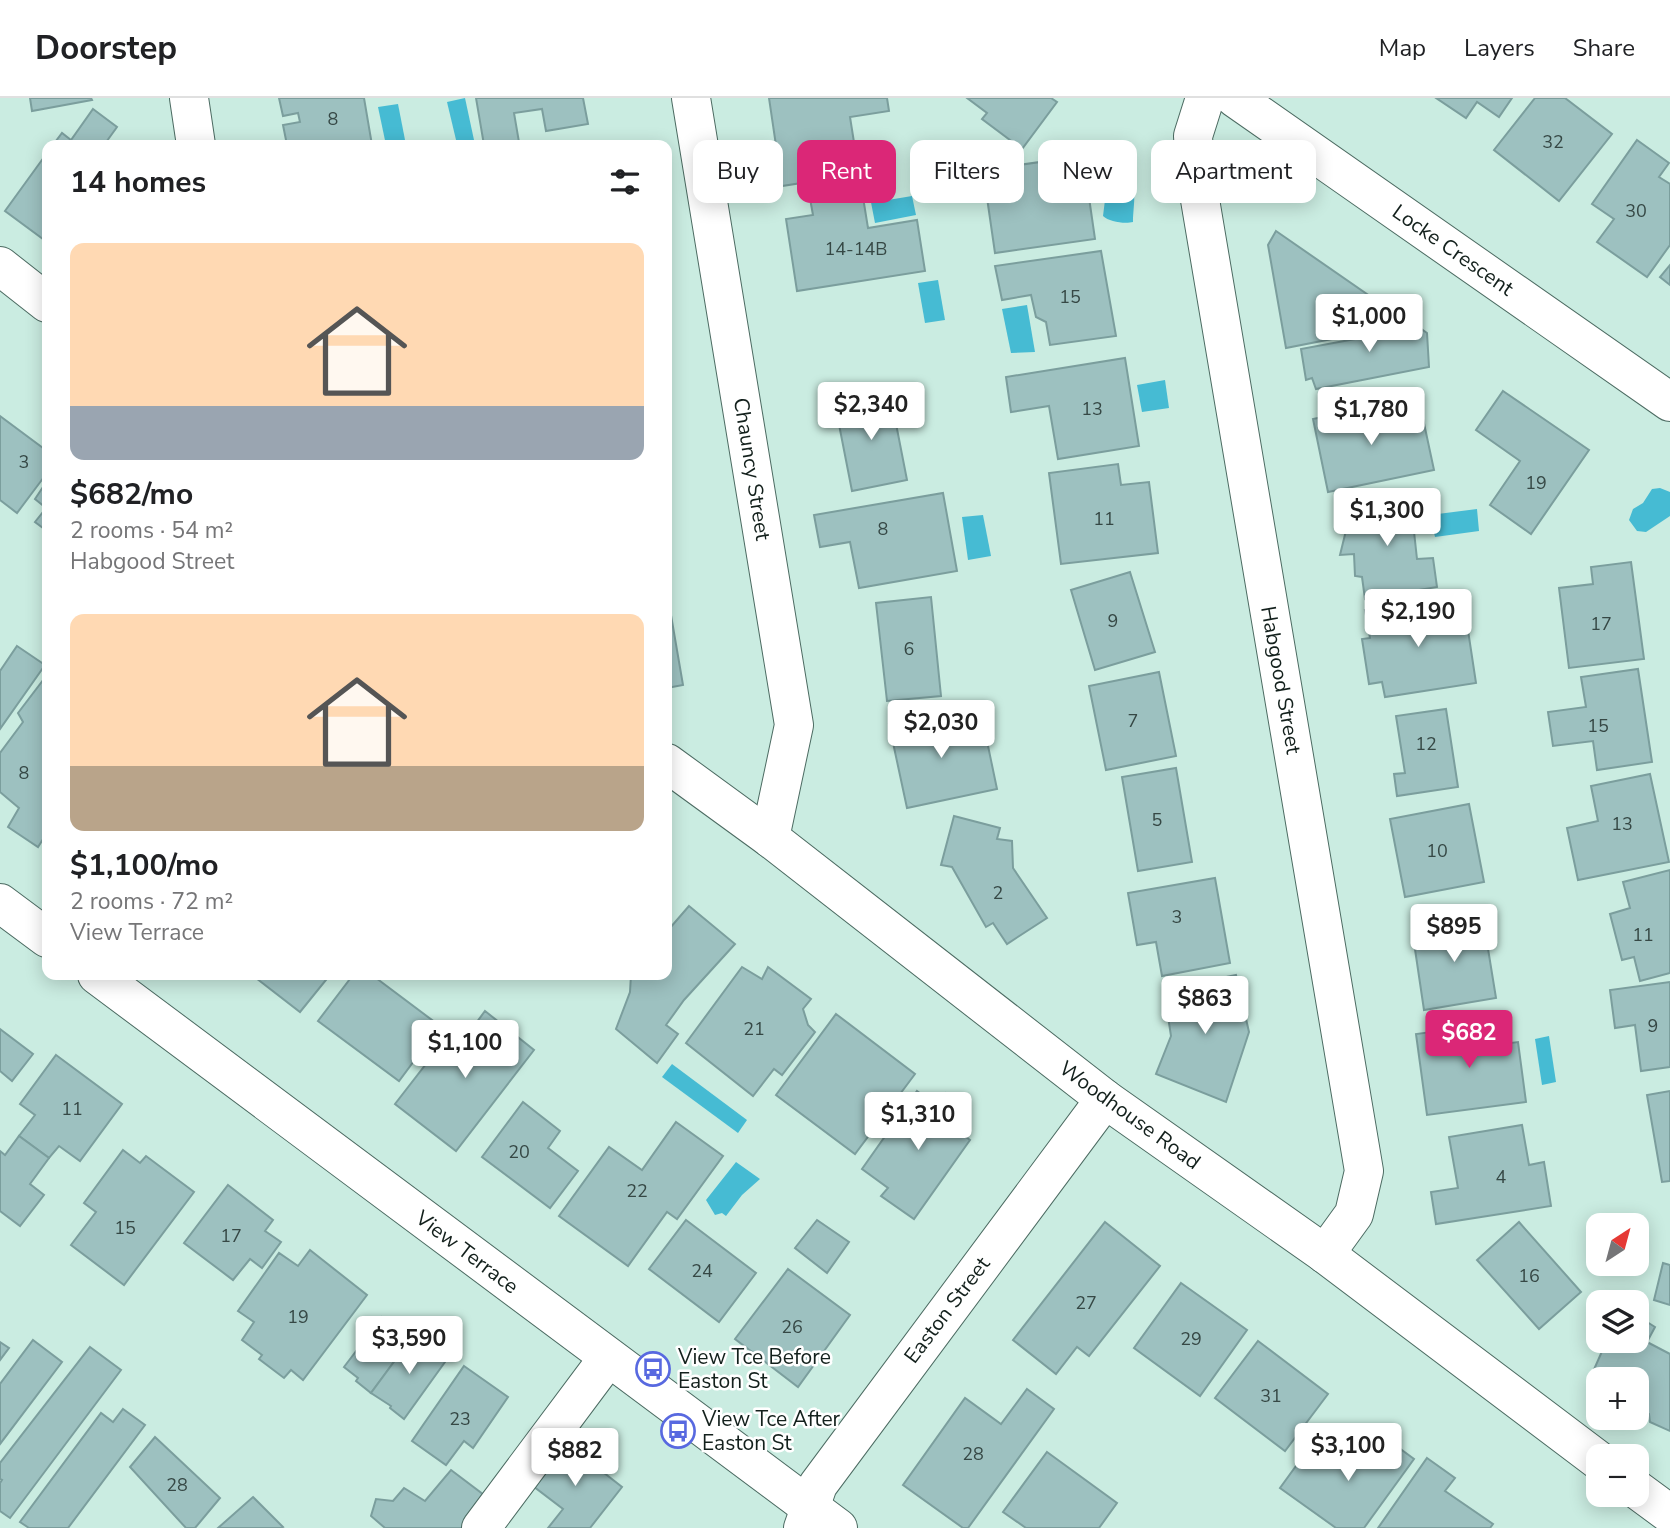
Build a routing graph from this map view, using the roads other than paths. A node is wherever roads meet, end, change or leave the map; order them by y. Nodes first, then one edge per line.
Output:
1 (189, 98) edge
2 (691, 98) edge
3 (1205, 98) edge
4 (1235, 98) edge
5 (195, 140) edge
6 (0, 266) edge
7 (42, 299) edge
8 (1670, 401) edge
9 (672, 767) edge
10 (770, 838) junction
11 (0, 903) edge
12 (42, 934) edge
13 (104, 980) edge
14 (1105, 1099) junction
15 (1325, 1254) junction
16 (608, 1358) junction
17 (1586, 1451) edge
18 (1649, 1499) edge
19 (1670, 1514) edge
20 (817, 1521) edge
21 (481, 1528) edge

1 - 5 street
2 - 10 street, Chauncy Street
3 - 15 street, Habgood Street
4 - 8 street, Locke Crescent
6 - 7 street
9 - 10 street, Woodhouse Road
10 - 14 street, Woodhouse Road
11 - 12 street
13 - 16 street, View Terrace
14 - 15 street, Woodhouse Road
14 - 20 street, Easton Street
15 - 17 street, Woodhouse Road
16 - 20 street, View Terrace
16 - 21 street
18 - 19 street

